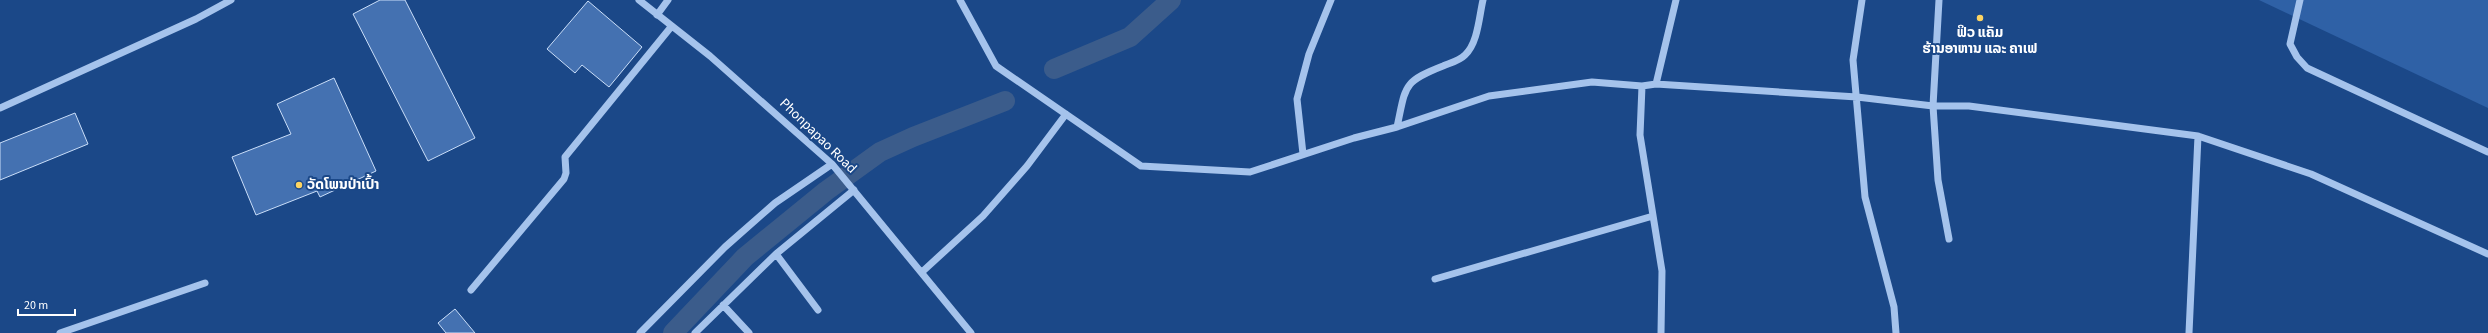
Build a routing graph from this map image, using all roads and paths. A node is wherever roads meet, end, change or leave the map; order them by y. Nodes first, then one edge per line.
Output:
1 (230, 0) edge
2 (639, 0) edge
3 (668, 0) edge
4 (960, 0) edge
5 (1331, 0) edge
6 (1483, 0) edge
7 (1676, 0) edge
8 (1862, 0) edge
9 (1939, 0) edge
10 (2300, 0) edge
11 (657, 15) junction
12 (671, 27) junction
13 (1656, 84) junction
14 (1642, 86) junction
15 (1856, 98) junction
16 (1933, 106) junction
17 (0, 108) edge
18 (1066, 114) junction
19 (1397, 127) junction
20 (2198, 136) junction
21 (2488, 152) edge
22 (1303, 154) junction
23 (832, 164) junction
24 (852, 188) junction
25 (1653, 216) junction
26 (1949, 239) dead end
27 (776, 254) junction
28 (2488, 254) edge
29 (922, 272) junction
30 (1435, 279) dead end
31 (205, 283) dead end
32 (471, 290) dead end
33 (723, 305) junction
34 (818, 310) dead end
35 (60, 333) edge
36 (640, 333) edge
37 (695, 333) edge
38 (749, 333) edge
39 (971, 333) edge
40 (1661, 333) edge
41 (1896, 333) edge
42 (2190, 333) edge

1 - 17 street
2 - 11 street, Phonpapao Road
3 - 11 street
4 - 18 street
5 - 22 street
6 - 19 street
7 - 13 street
8 - 15 street
9 - 16 street
10 - 21 street
11 - 12 street, Phonpapao Road
12 - 23 street, Phonpapao Road
12 - 32 street
13 - 14 street
13 - 15 street
14 - 19 street
14 - 25 street
15 - 16 street
15 - 41 street
16 - 20 street
16 - 26 street
18 - 22 street
18 - 29 street
19 - 22 street
20 - 28 street
20 - 42 street
23 - 24 street, Phonpapao Road
23 - 36 street
24 - 27 street
24 - 29 street, Phonpapao Road
25 - 30 street
25 - 40 street
27 - 33 street
27 - 34 street
29 - 39 street, Phonpapao Road
31 - 35 street
33 - 37 street
33 - 38 street

